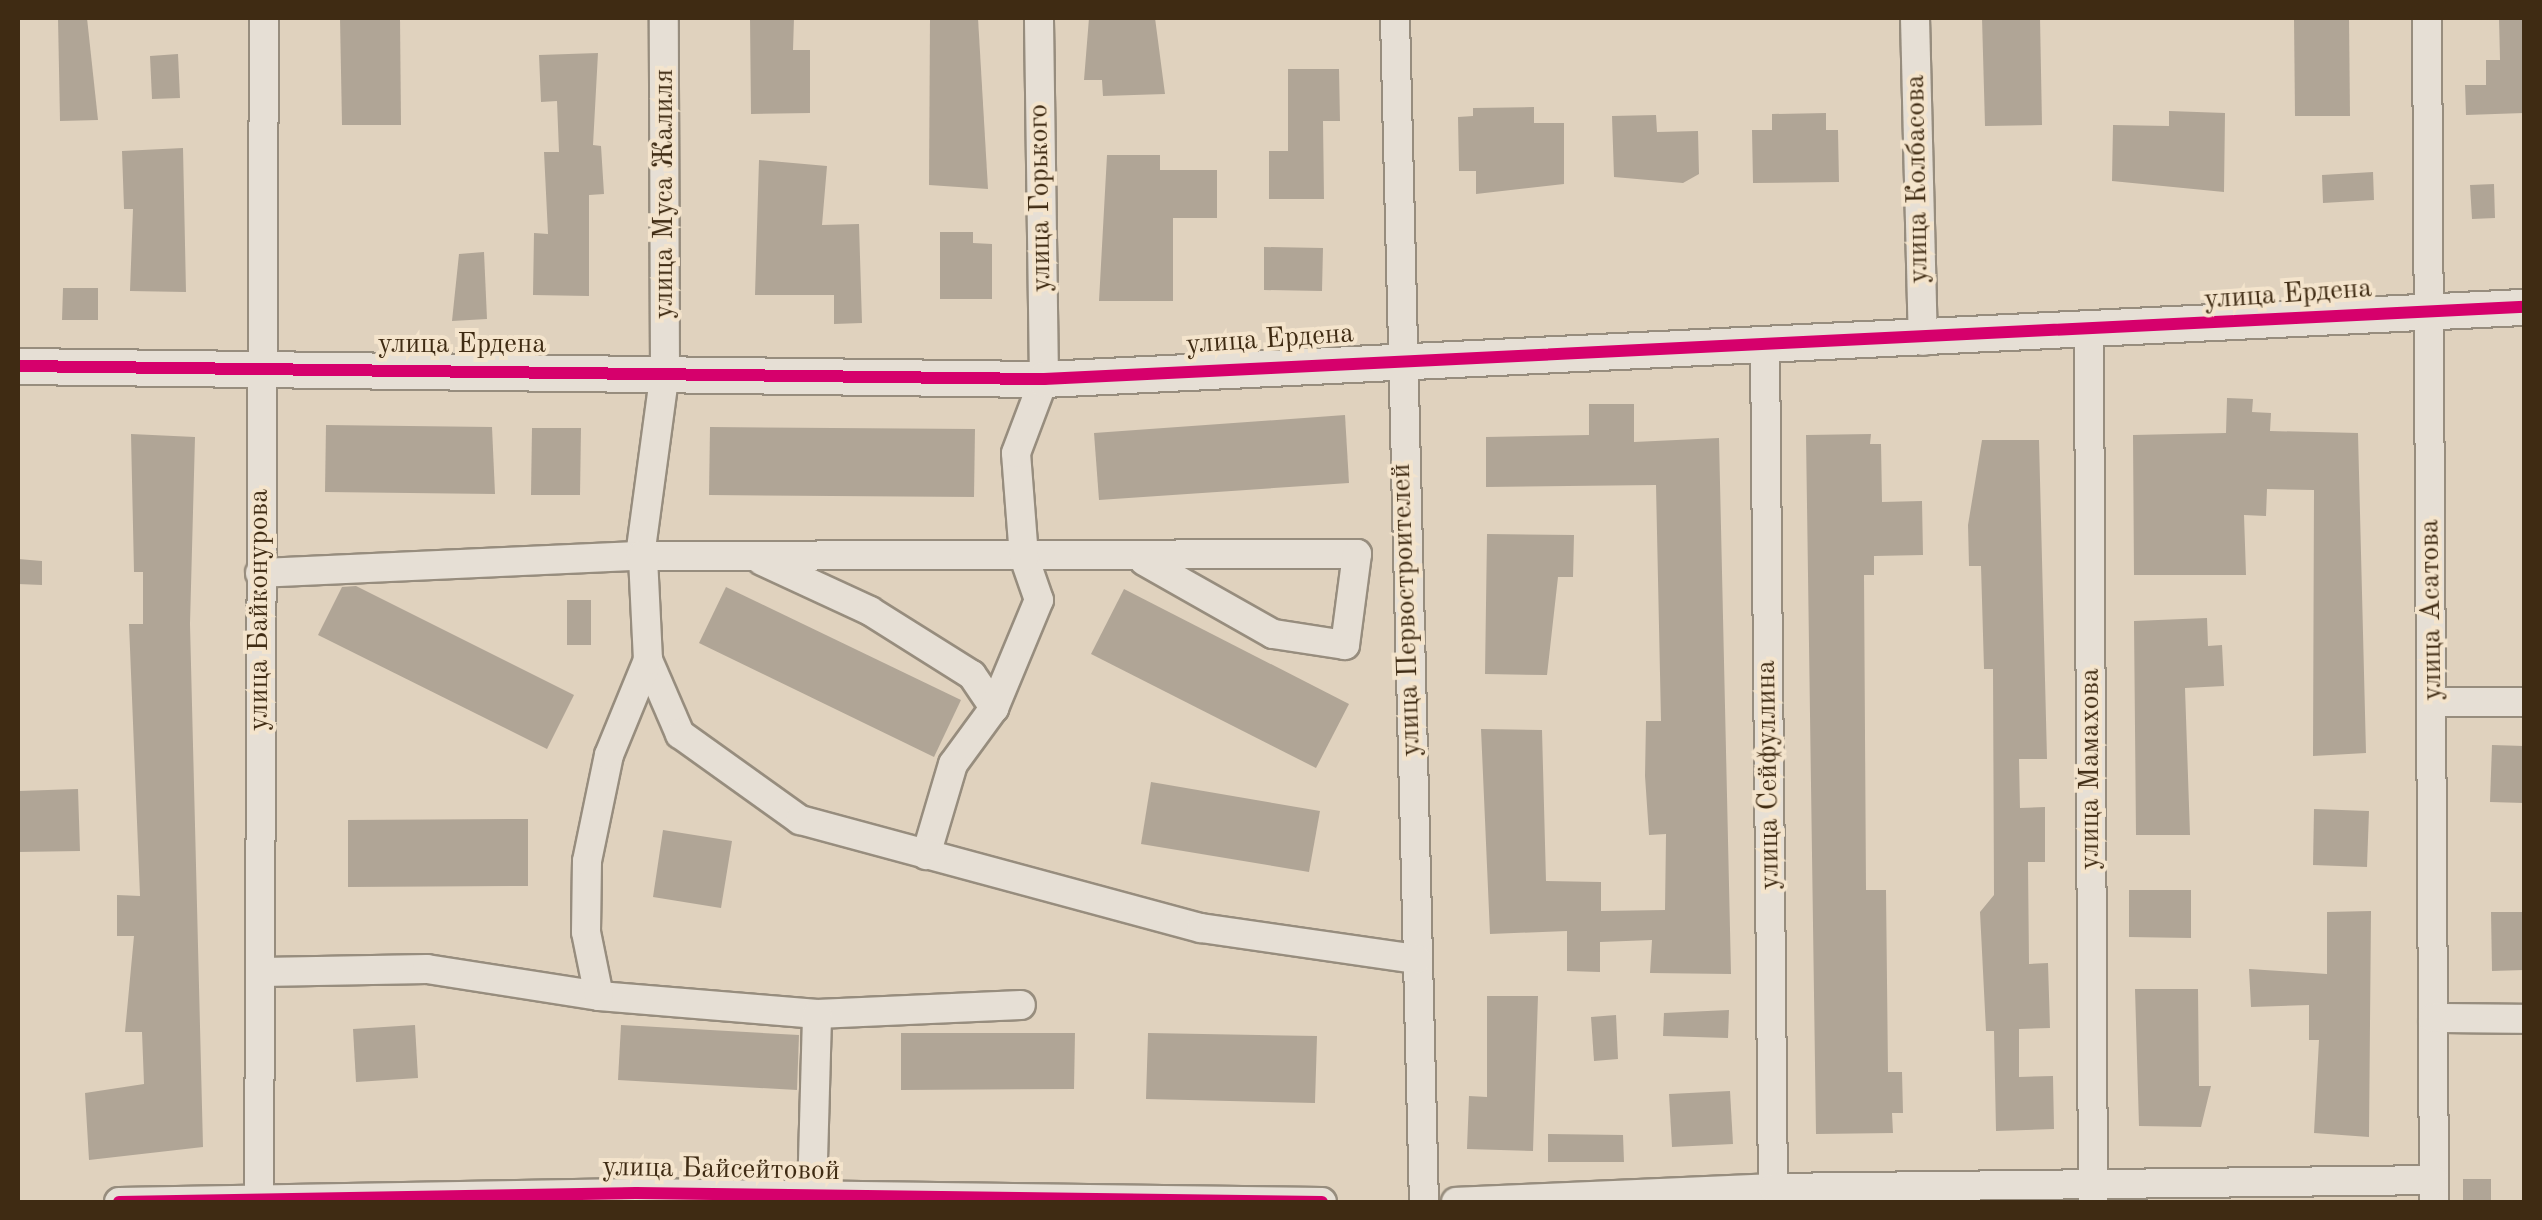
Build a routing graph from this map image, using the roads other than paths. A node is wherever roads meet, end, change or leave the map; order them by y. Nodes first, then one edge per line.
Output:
1 (264, 18) edge
2 (664, 18) edge
3 (1039, 18) edge
4 (1395, 18) edge
5 (1914, 18) edge
6 (2427, 18) edge
7 (2524, 308) edge
8 (2428, 310) junction
9 (2089, 335) junction
10 (1923, 341) junction
11 (1766, 348) junction
12 (1400, 356) junction
13 (18, 366) edge
14 (258, 368) junction
15 (665, 371) junction
16 (1044, 379) junction
17 (641, 556) junction
18 (751, 556) junction
19 (1024, 557) junction
20 (1144, 561) junction
21 (260, 573) junction
22 (648, 660) junction
23 (2434, 702) junction
24 (2524, 702) edge
25 (994, 708) junction
26 (926, 855) junction
27 (1417, 959) junction
28 (262, 972) junction
29 (599, 996) junction
30 (1021, 1005) dead end
31 (818, 1014) junction
32 (2433, 1018) junction
33 (2524, 1019) edge
34 (2434, 1191) edge
35 (1773, 1195) edge
36 (812, 1196) junction
37 (2093, 1196) edge
38 (687, 1198) edge
39 (259, 1199) edge
40 (1066, 1201) edge
41 (119, 1202) edge
42 (1322, 1202) edge
43 (1424, 1202) edge
44 (1456, 1202) edge

1 - 14 street, улица Байконурова
2 - 15 street, улица Муса Жалиля
3 - 16 street, улица Горького
4 - 12 street, улица Первостроителей
5 - 10 street, улица Колбасова
6 - 8 street, улица Асатова
7 - 8 street, улица Ердена
8 - 9 street, улица Ердена
8 - 23 street, улица Асатова
9 - 10 street, улица Ердена
9 - 37 street, улица Мамахова
10 - 11 street, улица Ердена
11 - 12 street, улица Ердена
11 - 35 street, улица Сейфуллина
12 - 16 street, улица Ердена
12 - 27 street, улица Первостроителей
13 - 14 street, улица Ердена
14 - 15 street, улица Ердена
14 - 21 street, улица Байконурова
15 - 16 street, улица Ердена
15 - 17 street, улица Муса Жалиля
16 - 19 street
17 - 18 street
17 - 21 street
17 - 22 street, улица Муса Жалиля
18 - 19 street
18 - 25 street
19 - 20 street
19 - 25 street
20 - 20 street
21 - 28 street, улица Байконурова
22 - 26 street
22 - 29 street
23 - 24 street
23 - 32 street, улица Асатова
25 - 26 street
26 - 27 street
27 - 43 street, улица Первостроителей
28 - 29 street
28 - 39 street, улица Байконурова
29 - 31 street
30 - 31 street
31 - 36 street
32 - 33 street
32 - 34 street, улица Асатова
34 - 37 street
35 - 37 street
35 - 44 street
36 - 38 street, улица Байсейтовой
36 - 40 street, улица Байсейтовой
38 - 39 street, улица Байсейтовой
39 - 41 street, улица Байсейтовой
40 - 42 street, улица Байсейтовой

